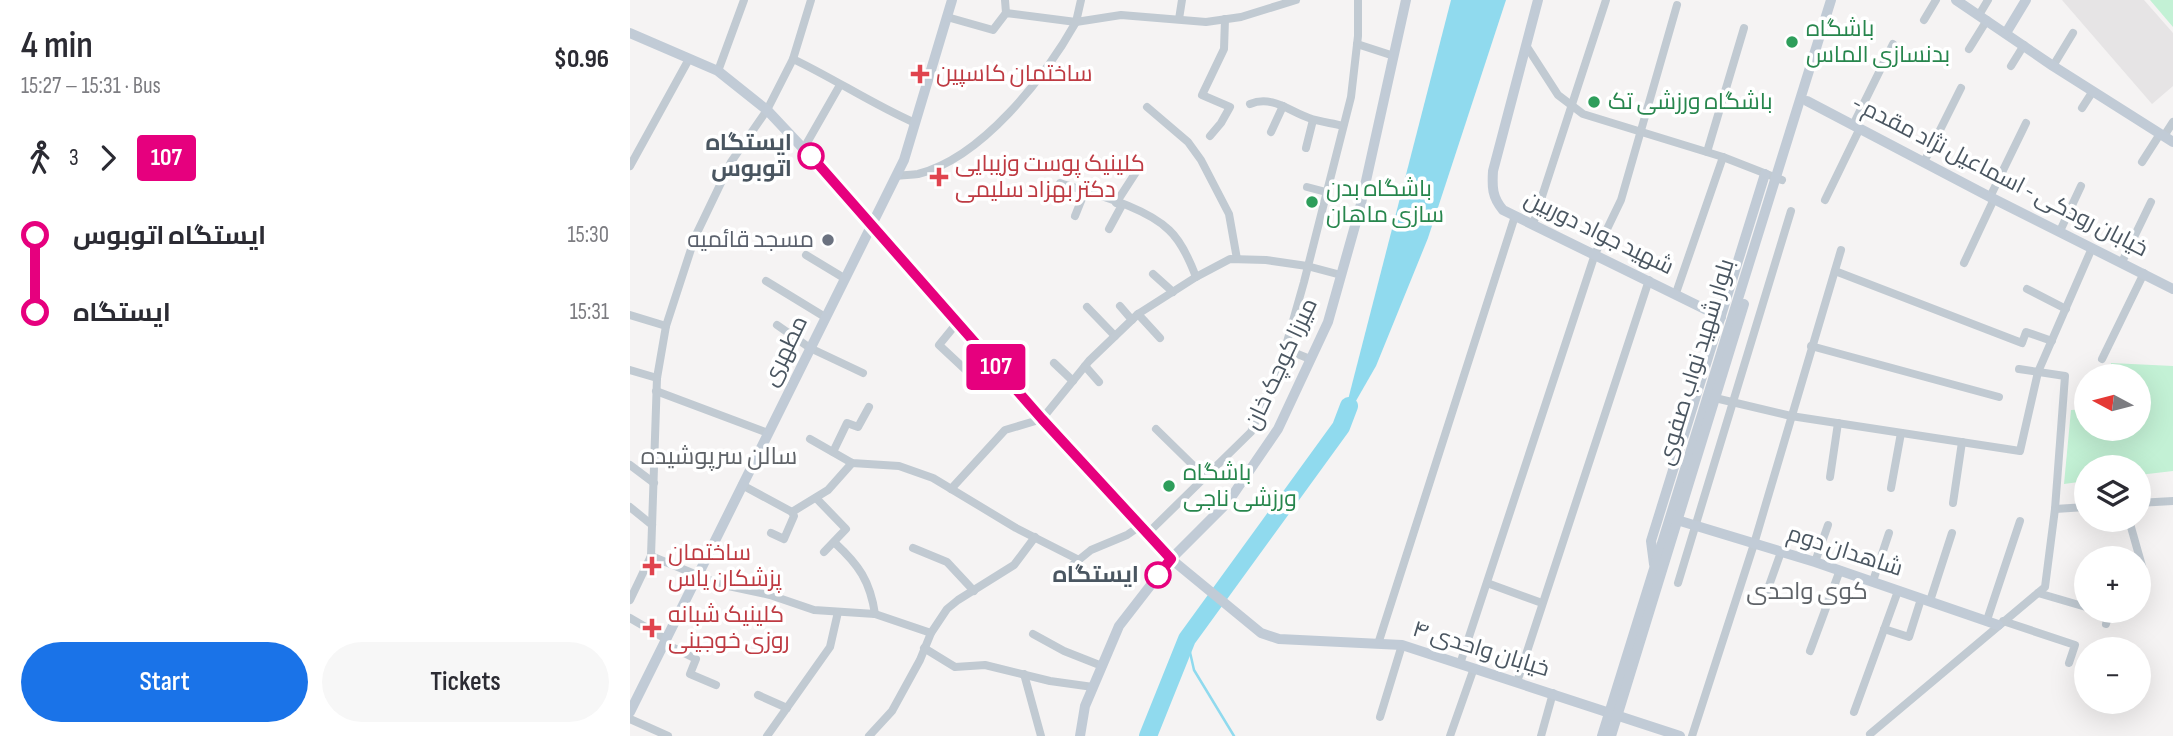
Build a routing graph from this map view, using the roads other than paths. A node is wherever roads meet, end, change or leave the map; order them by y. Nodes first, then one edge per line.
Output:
1 (744, 0) edge
2 (811, 0) edge
3 (952, 0) edge
4 (1006, 0) edge
5 (1081, 0) edge
6 (1182, 0) edge
7 (1295, 0) edge
8 (1358, 0) edge
9 (1406, 0) edge
10 (1538, 0) edge
11 (1606, 0) edge
12 (1831, 0) edge
13 (1838, 0) edge
14 (1936, 0) edge
15 (1956, 0) edge
16 (1988, 0) edge
17 (2026, 0) edge
18 (1678, 5) dead end
19 (1006, 13) junction
20 (947, 17) junction
21 (1983, 18) junction
22 (1178, 19) junction
23 (1225, 19) junction
24 (1924, 20) dead end
25 (1076, 22) junction
26 (1744, 27) dead end
27 (630, 33) edge
28 (2007, 33) junction
29 (2073, 33) dead end
30 (1357, 44) junction
31 (1893, 44) dead end
32 (2024, 45) junction
33 (1527, 47) junction
34 (1969, 48) dead end
35 (1394, 56) junction
36 (689, 59) junction
37 (793, 59) junction
38 (2011, 66) dead end
39 (2053, 66) junction
40 (718, 71) junction
41 (840, 85) junction
42 (1961, 88) dead end
43 (2093, 91) junction
44 (1807, 101) junction
45 (1250, 104) dead end
46 (1283, 106) junction
47 (1573, 106) junction
48 (1147, 107) dead end
49 (2082, 108) dead end
50 (767, 110) junction
51 (1313, 120) junction
52 (2173, 121) edge
53 (915, 123) junction
54 (2026, 123) dead end
55 (1343, 126) junction
56 (1856, 127) junction
57 (1271, 132) dead end
58 (1641, 132) junction
59 (1210, 136) dead end
60 (2166, 137) edge
61 (804, 148) junction
62 (1306, 148) dead end
63 (1707, 152) junction
64 (1723, 157) junction
65 (1924, 162) junction
66 (2143, 162) dead end
67 (630, 166) edge
68 (1138, 169) dead end
69 (896, 176) junction
70 (1774, 177) junction
71 (1060, 183) dead end
72 (2081, 186) dead end
73 (1307, 187) dead end
74 (1085, 191) junction
75 (1326, 192) junction
76 (1992, 198) junction
77 (1825, 200) dead end
78 (2151, 202) dead end
79 (1119, 204) junction
80 (1791, 211) dead end
81 (1075, 216) dead end
82 (1515, 216) junction
83 (1533, 224) junction
84 (870, 225) junction
85 (1108, 229) dead end
86 (2060, 231) junction
87 (2092, 248) junction
88 (1841, 250) dead end
89 (1595, 254) junction
90 (806, 255) dead end
91 (1237, 259) junction
92 (2122, 262) junction
93 (1964, 263) dead end
94 (1307, 266) junction
95 (1835, 271) junction
96 (2144, 273) junction
97 (1153, 274) dead end
98 (1341, 275) junction
99 (1196, 277) junction
100 (844, 278) junction
101 (1649, 280) junction
102 (766, 281) dead end
103 (2172, 287) edge
104 (2026, 289) dead end
105 (1173, 292) junction
106 (1676, 293) junction
107 (1120, 306) dead end
108 (1087, 307) dead end
109 (2066, 309) junction
110 (630, 315) edge
111 (825, 317) junction
112 (1135, 317) junction
113 (1721, 317) junction
114 (957, 323) junction
115 (666, 326) junction
116 (777, 326) dead end
117 (1115, 336) junction
118 (1160, 338) dead end
119 (2052, 341) junction
120 (1811, 346) junction
121 (810, 348) junction
122 (1285, 349) junction
123 (1310, 359) junction
124 (2102, 359) dead end
125 (1054, 363) dead end
126 (1084, 366) junction
127 (2019, 369) dead end
128 (630, 370) edge
129 (2038, 372) junction
130 (863, 373) dead end
131 (969, 373) dead end
132 (657, 378) junction
133 (1073, 381) junction
134 (1099, 382) dead end
135 (656, 391) junction
136 (1999, 397) dead end
137 (1715, 398) junction
138 (1732, 402) junction
139 (869, 407) dead end
140 (1791, 416) junction
141 (1042, 419) junction
142 (1838, 423) junction
143 (1156, 429) dead end
144 (768, 433) junction
145 (1900, 433) junction
146 (810, 439) dead end
147 (1962, 442) junction
148 (833, 452) junction
149 (852, 463) junction
150 (630, 464) edge
151 (1205, 477) junction
152 (1830, 477) dead end
153 (654, 483) junction
154 (742, 485) junction
155 (1891, 488) dead end
156 (951, 489) junction
157 (817, 499) junction
158 (2173, 501) edge
159 (2151, 502) edge
160 (1953, 503) dead end
161 (630, 507) edge
162 (2074, 508) edge
163 (2055, 509) junction
164 (792, 512) junction
165 (1678, 520) junction
166 (2020, 521) dead end
167 (652, 525) junction
168 (1828, 525) dead end
169 (1695, 526) junction
170 (1144, 530) junction
171 (771, 533) dead end
172 (1889, 533) dead end
173 (1952, 533) dead end
174 (1035, 537) junction
175 (835, 543) junction
176 (1754, 544) junction
177 (913, 548) dead end
178 (824, 552) dead end
179 (1781, 552) junction
180 (651, 556) junction
181 (1171, 559) junction
182 (1079, 560) junction
183 (1815, 562) junction
184 (1070, 567) dead end
185 (1654, 569) junction
186 (1840, 570) junction
187 (630, 575) edge
188 (697, 576) junction
189 (640, 578) junction
190 (1873, 582) junction
191 (1487, 583) junction
192 (1678, 583) dead end
193 (974, 591) junction
194 (1898, 591) junction
195 (2038, 593) junction
196 (1766, 594) dead end
197 (630, 600) edge
198 (1926, 600) junction
199 (1542, 603) junction
200 (2074, 604) edge
201 (838, 612) junction
202 (875, 614) junction
203 (630, 618) edge
204 (1996, 622) junction
205 (1884, 629) junction
206 (931, 633) junction
207 (1033, 634) dead end
208 (665, 641) junction
209 (1378, 644) junction
210 (1402, 645) junction
211 (924, 648) junction
212 (1810, 651) dead end
213 (2068, 663) dead end
214 (1460, 664) junction
215 (1101, 666) junction
216 (1474, 668) junction
217 (1024, 674) junction
218 (1517, 682) junction
219 (716, 685) dead end
220 (1093, 687) junction
221 (1553, 694) junction
222 (758, 695) dead end
223 (1583, 704) junction
224 (787, 708) junction
225 (630, 712) edge
226 (1854, 712) dead end
227 (1613, 715) junction
228 (1380, 717) dead end
229 (630, 719) edge
230 (1870, 734) dead end
231 (1605, 735) edge
232 (1675, 735) edge
233 (668, 736) edge
234 (767, 736) edge
235 (869, 736) edge
236 (1041, 736) edge
237 (1080, 736) edge
238 (1450, 736) edge
239 (1541, 736) edge
240 (1692, 736) edge

1 - 40 street
2 - 37 street
3 - 20 main road, مطهری
4 - 19 street
5 - 25 street
6 - 22 street
7 - 23 street
8 - 30 street
9 - 35 main road, میرزا کوچک خان
10 - 33 main road, شهید جواد دوربین
11 - 47 street
12 - 70 main road, بلوار شهید نواب صفوی
13 - 44 main road, بلوار شهید نواب صفوی
14 - 24 street
15 - 21 main road
16 - 21 street
17 - 28 main road
18 - 58 street
19 - 20 street
19 - 25 street
20 - 53 main road, مطهری
21 - 28 main road
21 - 34 street
22 - 23 street
22 - 25 street
23 - 59 street
25 - 69 street
26 - 63 street
27 - 36 main road
28 - 32 main road
29 - 39 street
30 - 35 street
30 - 55 street
31 - 56 street
32 - 38 street
32 - 39 main road
33 - 47 street
33 - 82 main road, شهید جواد دوربین
35 - 98 main road, میرزا کوچک خان
36 - 40 main road
36 - 67 street
37 - 41 street
37 - 50 street
39 - 43 main road
40 - 50 main road
41 - 53 street
41 - 61 street
42 - 65 street
43 - 49 street
43 - 60 main road
44 - 56 main road, - خیابان رودکی - اسماعیل نژاد مقدم
44 - 70 main road, بلوار شهید نواب صفوی
45 - 46 street
46 - 51 street
46 - 57 street
47 - 58 street
47 - 83 street
48 - 91 street
50 - 61 main road
50 - 115 street
51 - 55 street
51 - 62 street
52 - 60 street
53 - 69 main road, مطهری
54 - 76 street
55 - 75 street
56 - 65 main road, - خیابان رودکی - اسماعیل نژاد مقدم
56 - 77 street
58 - 63 street
58 - 89 street
60 - 66 street
61 - 84 main road
63 - 64 street
64 - 70 street
64 - 106 street
65 - 76 main road, - خیابان رودکی - اسماعیل نژاد مقدم
68 - 79 street
69 - 84 main road, مطهری
70 - 113 main road
70 - 137 main road, بلوار شهید نواب صفوی
70 - 185 main road, بلوار شهید نواب صفوی
71 - 74 street
72 - 86 street
73 - 75 street
74 - 79 street
74 - 81 street
75 - 94 street
76 - 86 main road, - خیابان رودکی - اسماعیل نژاد مقدم
76 - 93 street
78 - 92 street
79 - 85 street
79 - 99 street
80 - 138 street
82 - 83 main road, شهید جواد دوربین
82 - 209 street
83 - 89 main road, شهید جواد دوربین
84 - 100 main road, مطهری
84 - 114 main road
86 - 87 main road, - خیابان رودکی - اسماعیل نژاد مقدم
87 - 92 main road, - خیابان رودکی - اسماعیل نژاد مقدم
87 - 109 street
88 - 95 street
89 - 101 main road, شهید جواد دوربین
89 - 191 street
90 - 100 street
91 - 94 street
91 - 99 street
92 - 96 main road, - خیابان رودکی - اسماعیل نژاد مقدم
94 - 98 street
94 - 122 street
95 - 119 street
95 - 120 street
96 - 103 main road, - خیابان رودکی - اسماعیل نژاد مقدم
96 - 124 street
97 - 105 street
98 - 123 main road, میرزا کوچک خان
99 - 105 street
100 - 111 main road, مطهری
101 - 106 main road, شهید جواد دوربین
101 - 199 street
102 - 111 street
104 - 109 street
105 - 112 street
106 - 113 main road, شهید جواد دوربین
107 - 112 street
108 - 117 street
109 - 119 street
110 - 115 street
111 - 121 main road, مطهری
112 - 117 street
112 - 118 street
113 - 185 main road
114 - 131 street
114 - 141 main road
115 - 132 street
116 - 121 street
117 - 126 street
119 - 129 street
120 - 136 street
120 - 140 street
121 - 130 street
121 - 144 main road, مطهری
122 - 123 street
122 - 151 street
123 - 181 main road, میرزا کوچک خان
125 - 133 street
126 - 133 street
126 - 134 street
127 - 129 street
128 - 132 street
129 - 147 street
129 - 163 street
132 - 135 street
133 - 141 street
135 - 144 street
135 - 153 street
137 - 138 street
137 - 165 main road, بلوار شهید نواب صفوی
138 - 140 street
138 - 169 street
139 - 148 street
140 - 142 street
140 - 176 street
141 - 156 street
141 - 170 main road
142 - 145 street
142 - 152 street
143 - 151 street
144 - 154 main road, مطهری
145 - 147 street
145 - 155 street
146 - 148 street
147 - 160 street
148 - 149 street
149 - 156 street
149 - 157 street
150 - 153 street
151 - 170 street
153 - 167 street
154 - 164 street
154 - 188 main road, مطهری
156 - 174 street
157 - 164 street
157 - 175 street
158 - 159 street
161 - 167 street
162 - 163 street
163 - 195 street
164 - 171 street
165 - 169 main road, شاهدان دوم
165 - 227 main road, بلوار شهید نواب صفوی
166 - 204 street
167 - 180 street
168 - 183 street
169 - 176 main road, شاهدان دوم
169 - 192 street
170 - 181 main road
170 - 182 street
172 - 190 street
173 - 198 street
174 - 182 street
174 - 193 street
175 - 178 street
175 - 202 street
176 - 179 main road, شاهدان دوم
176 - 240 street
177 - 193 street
179 - 183 main road, شاهدان دوم
179 - 196 street
180 - 188 street
180 - 189 street
181 - 209 main road, خیابان واحدی ۴
181 - 215 main road, میرزا کوچک خان
182 - 184 street
183 - 186 main road, شاهدان دوم
185 - 227 main road, بلوار شهید نواب صفوی
186 - 190 main road, شاهدان دوم
186 - 212 street
187 - 189 street
188 - 201 street
188 - 208 main road, مطهری
189 - 197 street
190 - 194 main road, شاهدان دوم
191 - 199 street
191 - 214 street
193 - 206 street
194 - 198 main road, شاهدان دوم
194 - 205 street
195 - 200 street
195 - 204 street
198 - 204 main road, شاهدان دوم
198 - 205 street
199 - 218 street
201 - 202 street
201 - 224 street
202 - 206 street
203 - 208 street
204 - 213 street
204 - 230 street
205 - 226 street
206 - 211 street
207 - 215 street
208 - 219 street
208 - 225 main road, مطهری
209 - 210 main road, خیابان واحدی ۴
210 - 214 main road, خیابان واحدی ۴
210 - 228 street
211 - 217 street
211 - 235 street
214 - 216 main road, خیابان واحدی ۴
215 - 220 main road, میرزا کوچک خان
216 - 218 main road, خیابان واحدی ۴
216 - 238 street
217 - 220 street
217 - 236 street
218 - 221 main road, خیابان واحدی ۴
220 - 237 main road, میرزا کوچک خان
221 - 223 main road, خیابان واحدی ۴
221 - 239 street
222 - 224 street
223 - 227 main road, خیابان واحدی ۴
223 - 231 main road
224 - 234 street
227 - 231 main road, بلوار شهید نواب صفوی
227 - 232 main road, خیابان واحدی ۴
229 - 233 street

